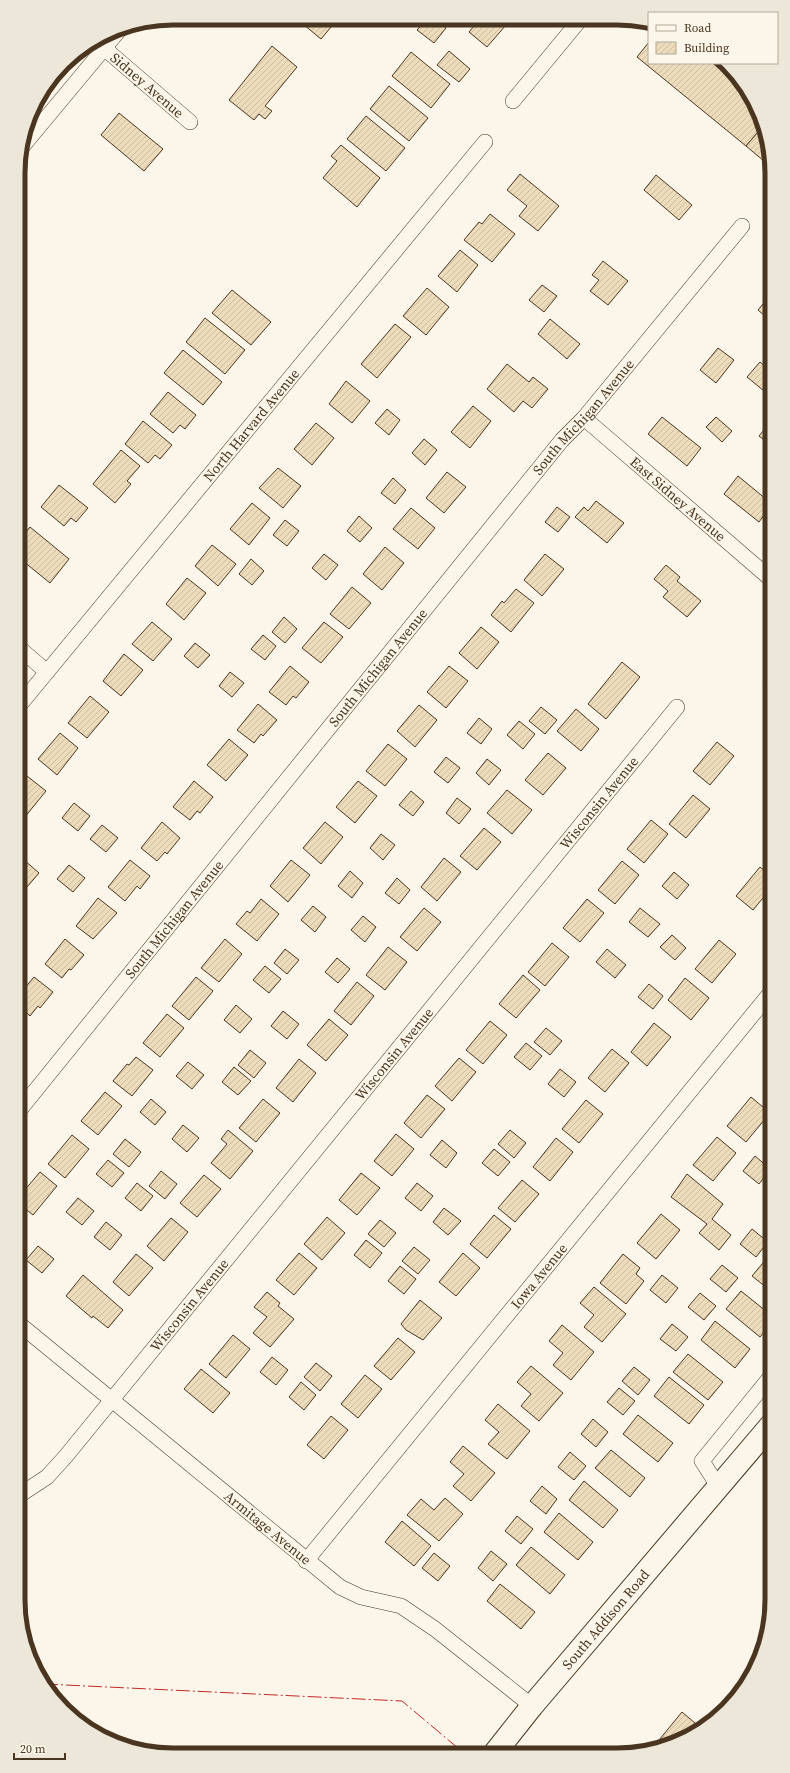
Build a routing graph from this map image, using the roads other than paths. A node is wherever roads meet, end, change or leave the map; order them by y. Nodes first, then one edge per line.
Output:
1 (575, 25) edge
2 (113, 38) edge
3 (104, 48) junction
4 (514, 101) dead end
5 (190, 122) dead end
6 (29, 138) edge
7 (485, 142) dead end
8 (742, 226) dead end
9 (584, 418) junction
10 (765, 574) edge
11 (25, 653) edge
12 (47, 672) junction
13 (25, 699) edge
14 (677, 707) dead end
15 (765, 1000) edge
16 (25, 1103) edge
17 (25, 1329) edge
18 (765, 1384) edge
19 (111, 1399) junction
20 (765, 1432) edge
21 (718, 1486) junction
22 (25, 1491) edge
23 (306, 1561) junction
24 (532, 1706) junction
25 (499, 1748) edge

1 - 4 street
2 - 3 street
3 - 5 street, Sidney Avenue
3 - 6 street
7 - 12 street, North Harvard Avenue
8 - 9 street, South Michigan Avenue
9 - 10 street, East Sidney Avenue
9 - 16 street, South Michigan Avenue
11 - 12 street
12 - 13 street, North Harvard Avenue
14 - 19 street, Wisconsin Avenue
15 - 23 street, Iowa Avenue
17 - 19 street, Armitage Avenue
18 - 21 street
19 - 22 street, Wisconsin Avenue
19 - 23 street, Armitage Avenue
20 - 21 street, South Addison Road
21 - 24 street, South Addison Road
23 - 24 street, Armitage Avenue
24 - 25 street, South Addison Road

